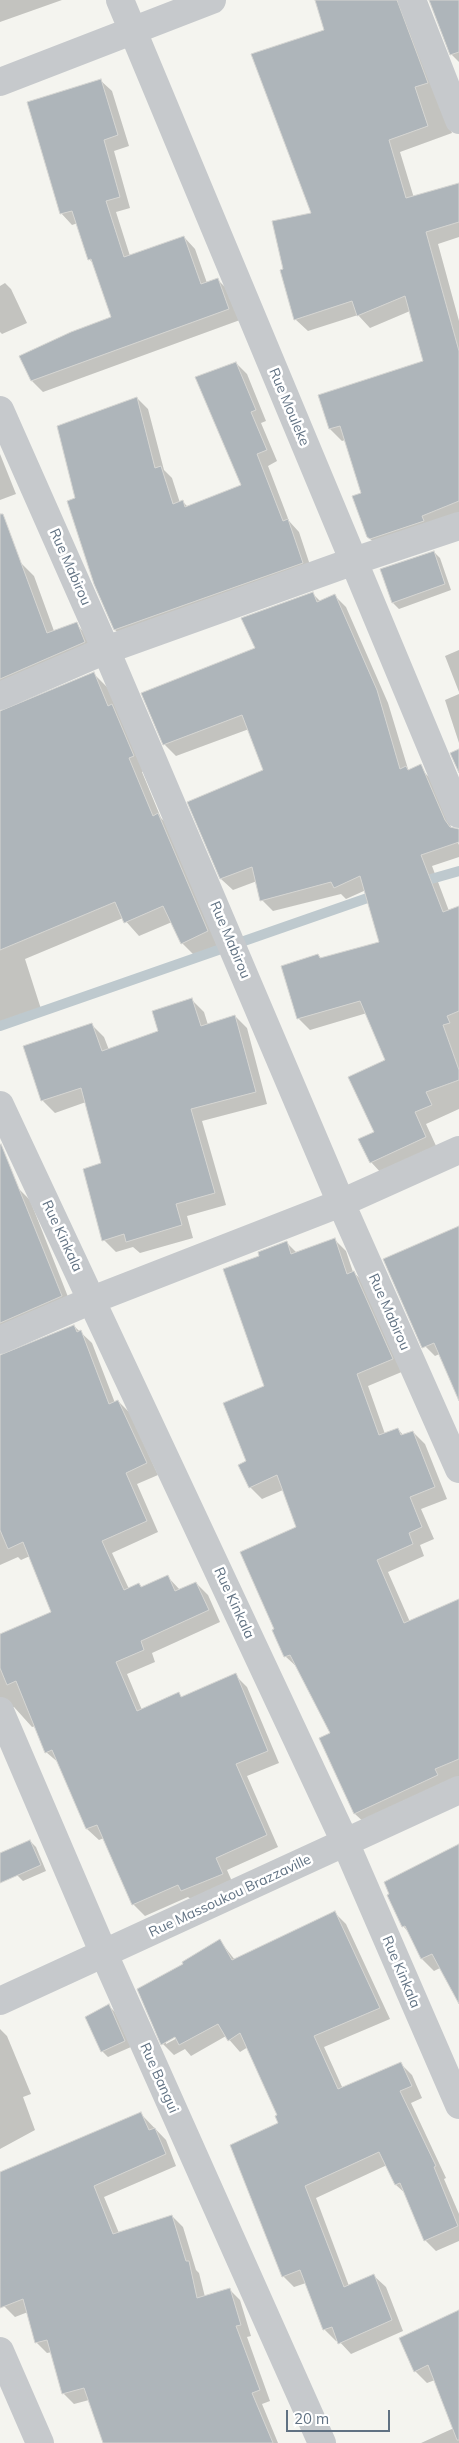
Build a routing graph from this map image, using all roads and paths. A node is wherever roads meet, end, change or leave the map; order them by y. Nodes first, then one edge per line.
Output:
1 (120, 0) edge
2 (212, 0) edge
3 (412, 0) edge
4 (132, 30) junction
5 (0, 82) edge
6 (459, 120) edge
7 (0, 410) edge
8 (459, 526) edge
9 (354, 561) junction
10 (106, 650) junction
11 (0, 696) edge
12 (459, 814) edge
13 (0, 1104) edge
14 (459, 1150) edge
15 (341, 1203) junction
16 (92, 1300) junction
17 (0, 1340) edge
18 (459, 1469) edge
19 (0, 1712) edge
20 (459, 1790) edge
21 (345, 1842) junction
22 (104, 1954) junction
23 (0, 2001) edge
24 (459, 2105) edge
25 (0, 2351) edge
26 (40, 2443) edge
27 (322, 2443) edge

1 - 4 street, Rue Mouleke
2 - 4 street
3 - 6 street
4 - 5 street
4 - 9 street, Rue Mouleke
7 - 10 street, Rue Mabirou
8 - 9 street
9 - 10 street
9 - 12 street, Rue Mouleke
10 - 11 street
10 - 15 street, Rue Mabirou
13 - 16 street, Rue Kinkala
14 - 15 street
15 - 16 street
15 - 18 street, Rue Mabirou
16 - 17 street
16 - 21 street, Rue Kinkala
19 - 22 street, Rue Bangui
20 - 21 street, Rue Massoukou Brazzaville
21 - 22 street, Rue Massoukou Brazzaville
21 - 24 street, Rue Kinkala
22 - 23 street, Rue Massoukou Brazzaville
22 - 27 street, Rue Bangui
25 - 26 street

